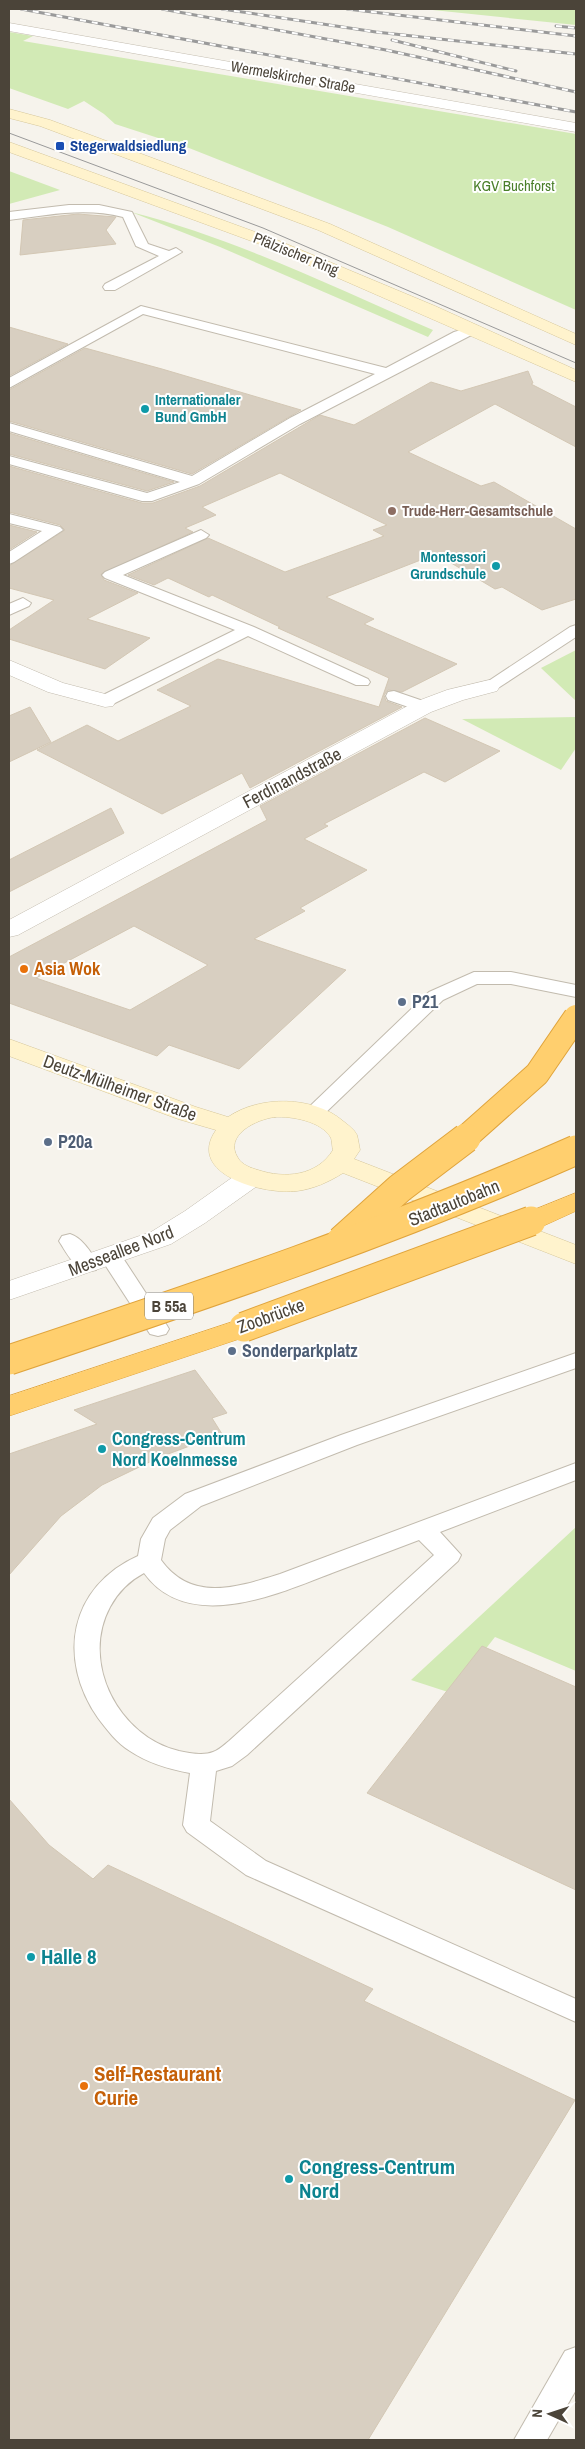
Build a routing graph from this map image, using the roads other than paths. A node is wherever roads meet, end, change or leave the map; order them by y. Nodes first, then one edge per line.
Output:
1 (9, 27) edge
2 (9, 111) edge
3 (576, 128) edge
4 (9, 147) edge
5 (9, 216) edge
6 (182, 248) dead end
7 (170, 255) junction
8 (110, 287) dead end
9 (474, 330) junction
10 (576, 340) edge
11 (388, 373) junction
12 (576, 377) edge
13 (9, 384) edge
14 (9, 427) edge
15 (9, 460) edge
16 (194, 481) junction
17 (9, 519) edge
18 (201, 535) dead end
19 (9, 558) edge
20 (248, 630) junction
21 (576, 630) edge
22 (9, 666) edge
23 (362, 682) dead end
24 (489, 686) joint
25 (394, 696) dead end
26 (105, 701) joint
27 (423, 707) junction
28 (9, 930) edge
29 (576, 991) edge
30 (576, 1017) edge
31 (9, 1047) edge
32 (314, 1113) junction
33 (231, 1126) junction
34 (576, 1150) edge
35 (341, 1163) junction
36 (250, 1178) junction
37 (576, 1201) edge
38 (576, 1210) edge
39 (531, 1221) junction
40 (70, 1241) dead end
41 (329, 1252) junction
42 (576, 1255) edge
43 (99, 1261) junction
44 (9, 1291) edge
45 (158, 1329) dead end
46 (9, 1360) edge
47 (576, 1360) edge
48 (9, 1406) edge
49 (576, 1471) edge
50 (422, 1530) junction
51 (149, 1561) junction
52 (204, 1764) junction
53 (576, 2011) edge
54 (576, 2362) edge
55 (530, 2440) edge

1 - 3 street, Wermelskircher Straße
2 - 10 main road, Pfälzischer Ring
4 - 9 main road, Pfälzischer Ring
5 - 7 lane
6 - 7 lane
7 - 8 lane
9 - 11 lane
9 - 12 main road, Pfälzischer Ring
11 - 13 lane
11 - 16 lane
14 - 16 lane
15 - 16 lane
17 - 19 lane
18 - 20 lane
20 - 23 lane
20 - 26 lane
21 - 24 lane, Ferdinandstraße
22 - 26 street
24 - 27 street, Ferdinandstraße
25 - 27 lane
27 - 28 street, Ferdinandstraße
29 - 32 lane
30 - 41 highway, bridge
31 - 33 main road, Deutz-Mülheimer Straße
32 - 33 main road
32 - 35 main road
33 - 36 main road
34 - 41 highway, Stadtautobahn / B 55a, bridge
35 - 36 main road
35 - 42 main road
36 - 43 street, Messeallee Nord
37 - 39 highway, B 55a
38 - 39 highway
39 - 48 highway, Zoobrücke / B 55a, bridge
40 - 43 lane
41 - 46 highway, B 55a, bridge
43 - 44 street, Messeallee Nord
43 - 45 lane
47 - 51 lane
49 - 50 lane
50 - 51 lane
50 - 52 lane
51 - 52 lane
52 - 53 lane
54 - 55 lane

